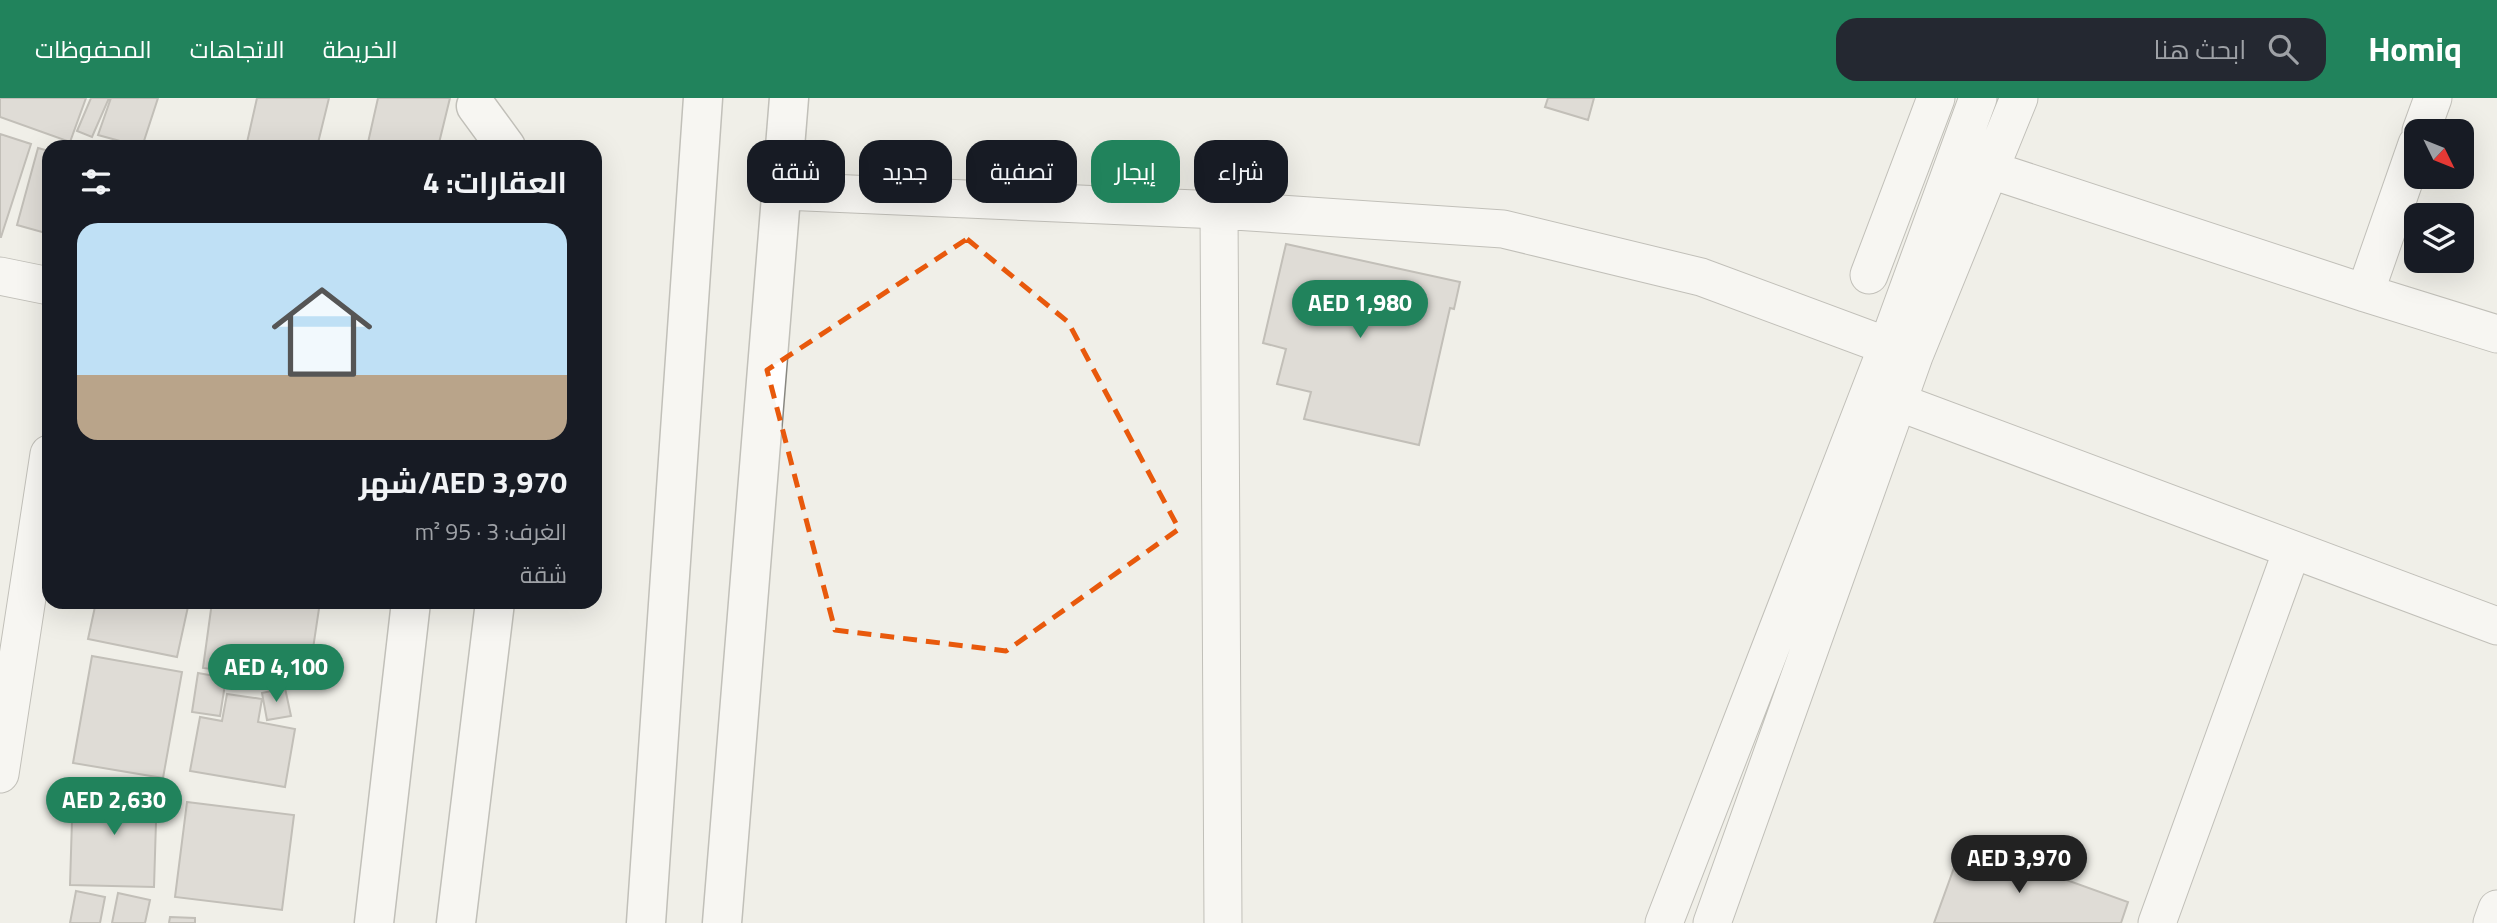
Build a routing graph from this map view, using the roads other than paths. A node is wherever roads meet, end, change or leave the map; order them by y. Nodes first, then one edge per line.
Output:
1 (704, 98) edge
2 (789, 98) edge
3 (1936, 98) edge
4 (1978, 98) edge
5 (2019, 98) edge
6 (2433, 98) edge
7 (476, 102) edge
8 (2425, 119) edge
9 (471, 140) edge
10 (501, 140) edge
11 (786, 140) edge
12 (1991, 170) junction
13 (2404, 181) edge
14 (845, 194) edge
15 (781, 203) edge
16 (1219, 210) junction
17 (1869, 275) dead end
18 (0, 276) edge
19 (42, 285) edge
20 (2365, 293) junction
21 (2497, 334) edge
22 (1900, 351) junction
23 (1898, 402) junction
24 (42, 496) edge
25 (2292, 550) junction
26 (410, 609) edge
27 (494, 609) edge
28 (2497, 626) edge
29 (4, 722) edge
30 (0, 774) edge
31 (2497, 909) edge
32 (374, 923) edge
33 (456, 923) edge
34 (646, 923) edge
35 (722, 923) edge
36 (1223, 923) edge
37 (1664, 923) edge
38 (1712, 923) edge
39 (2157, 923) edge
40 (2492, 923) edge

1 - 34 main road
2 - 11 main road
3 - 17 street
4 - 22 street
5 - 12 street
6 - 8 street
7 - 9 main road
7 - 10 main road
12 - 20 street
12 - 22 street
13 - 20 street
14 - 16 street
15 - 35 main road
16 - 22 street
16 - 36 street
18 - 19 street
20 - 21 street
22 - 23 street
22 - 37 street
23 - 25 street
23 - 38 street
24 - 29 street
25 - 28 street
25 - 39 street
26 - 32 main road
27 - 33 main road
29 - 30 street
31 - 40 street

